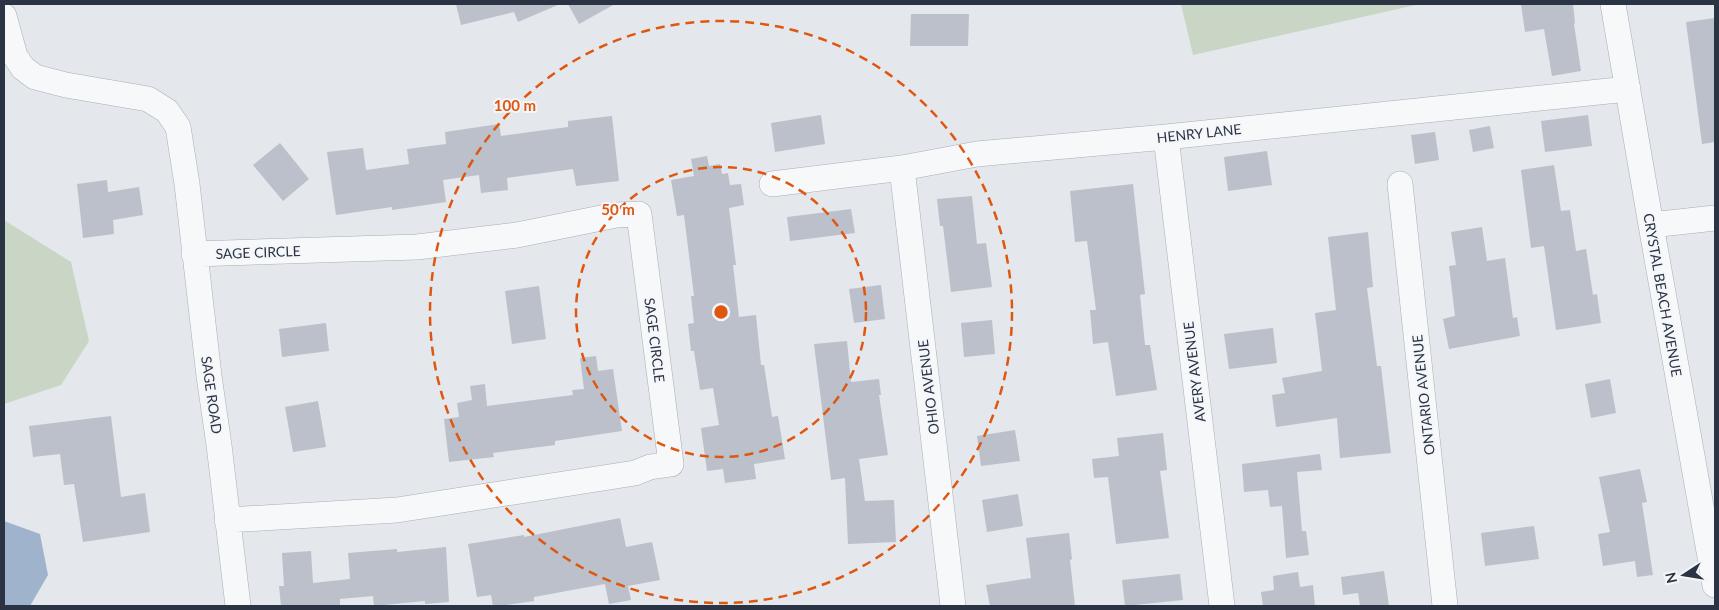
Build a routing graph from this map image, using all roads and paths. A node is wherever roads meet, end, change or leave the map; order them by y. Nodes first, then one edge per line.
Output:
1 (1613, 4) edge
2 (4, 16) edge
3 (1628, 89) junction
4 (1166, 137) junction
5 (902, 168) junction
6 (772, 184) dead end
7 (1400, 184) dead end
8 (1715, 218) edge
9 (1651, 225) junction
10 (194, 254) junction
11 (227, 520) junction
12 (1715, 585) edge
13 (238, 606) edge
14 (953, 606) edge
15 (1222, 606) edge
16 (1445, 606) edge

1 - 3 street, CRYSTAL BEACH AVENUE
2 - 10 street, SAGE ROAD
3 - 4 street, HENRY LANE
3 - 9 street, CRYSTAL BEACH AVENUE
4 - 5 street, HENRY LANE
4 - 15 street, AVERY AVENUE
5 - 6 street, HENRY LANE
5 - 14 street, OHIO AVENUE
7 - 16 street, ONTARIO AVENUE
8 - 9 street
9 - 12 street, CRYSTAL BEACH AVENUE
10 - 11 street, SAGE ROAD
10 - 11 street, SAGE CIRCLE
11 - 13 street, SAGE ROAD

